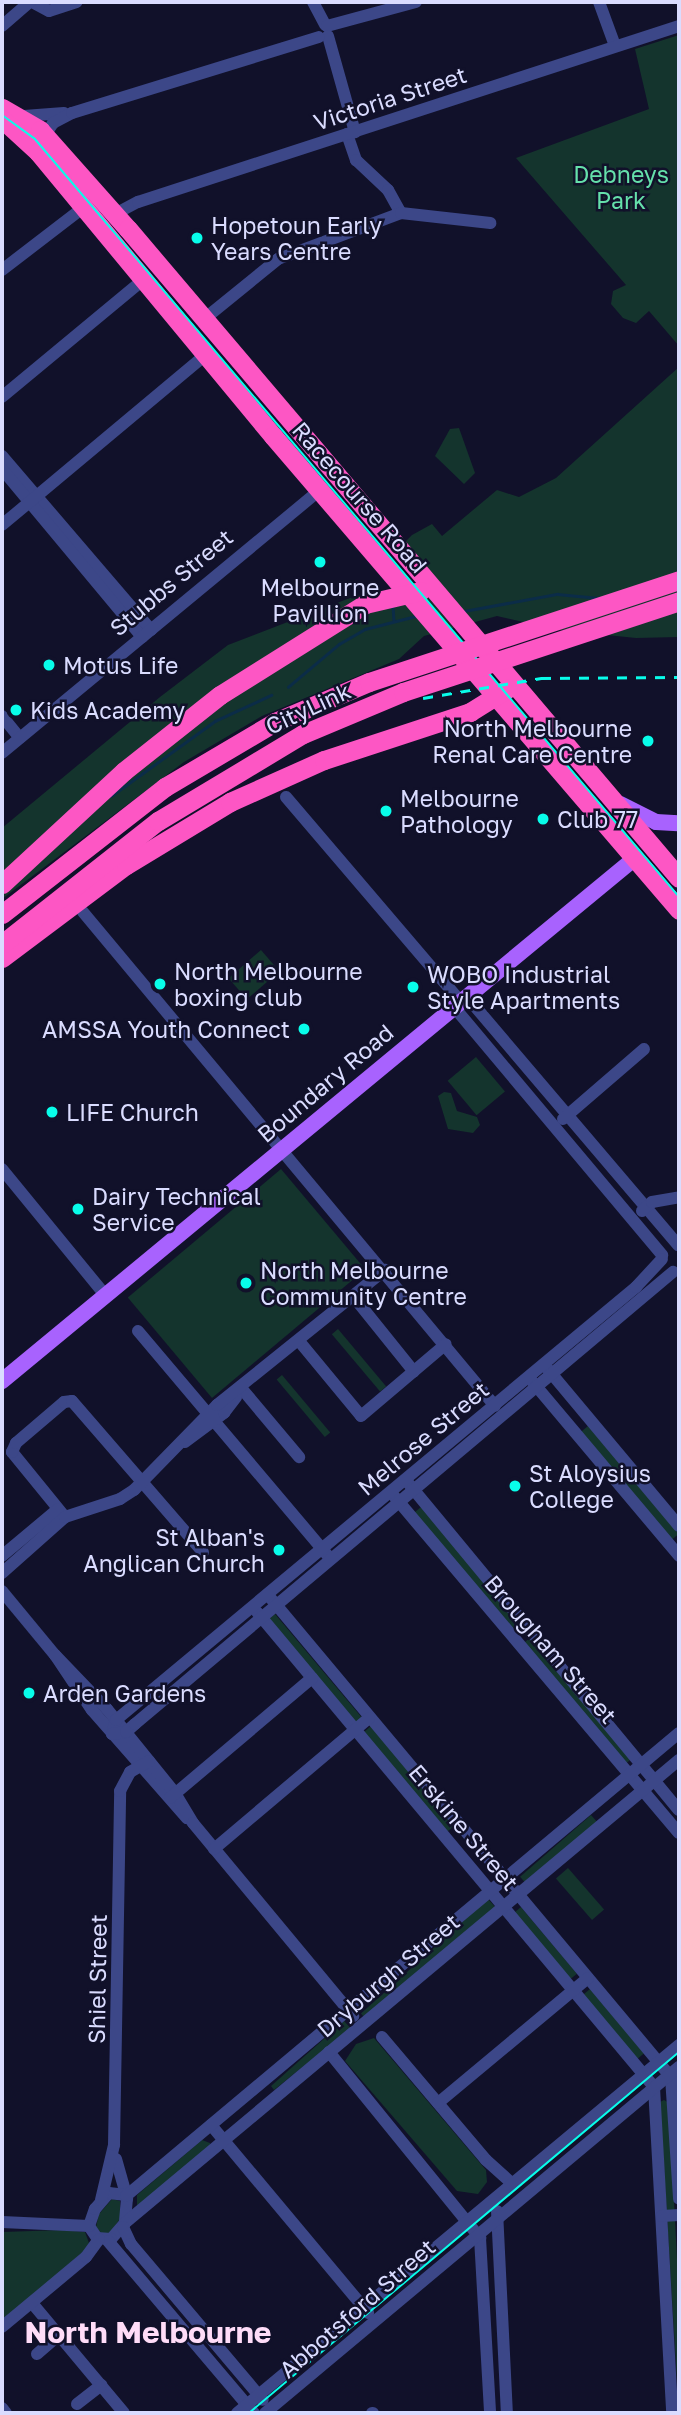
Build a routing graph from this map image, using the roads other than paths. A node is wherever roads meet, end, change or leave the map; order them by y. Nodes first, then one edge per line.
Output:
1 (32, 2) edge
2 (50, 2) edge
3 (416, 2) edge
4 (599, 2) edge
5 (72, 4) edge
6 (314, 5) edge
7 (2, 26) edge
8 (679, 26) edge
9 (323, 31) junction
10 (610, 45) junction
11 (4, 113) edge
12 (72, 113) junction
13 (11, 133) edge
14 (351, 133) junction
15 (45, 135) junction
16 (81, 204) junction
17 (122, 210) junction
18 (401, 213) junction
19 (490, 223) dead end
20 (2, 270) edge
21 (143, 280) junction
22 (203, 320) junction
23 (215, 348) junction
24 (2, 397) edge
25 (2, 456) edge
26 (2, 469) edge
27 (341, 478) junction
28 (320, 490) junction
29 (33, 499) junction
30 (2, 525) edge
31 (383, 560) junction
32 (679, 580) edge
33 (412, 594) junction
34 (443, 596) junction
35 (375, 597) junction
36 (679, 601) edge
37 (147, 633) junction
38 (517, 682) junction
39 (498, 695) junction
40 (466, 713) junction
41 (2, 716) edge
42 (526, 729) junction
43 (20, 738) junction
44 (2, 753) edge
45 (286, 797) dead end
46 (612, 799) junction
47 (678, 822) edge
48 (651, 845) junction
49 (635, 858) junction
50 (679, 878) edge
51 (2, 884) edge
52 (679, 910) edge
53 (83, 912) dead end
54 (2, 914) edge
55 (2, 944) edge
56 (2, 958) edge
57 (461, 1002) junction
58 (645, 1049) dead end
59 (568, 1115) junction
60 (555, 1126) junction
61 (284, 1149) junction
62 (2, 1169) edge
63 (679, 1197) edge
64 (647, 1206) junction
65 (633, 1219) junction
66 (679, 1245) edge
67 (662, 1257) junction
68 (385, 1270) junction
69 (676, 1272) edge
70 (640, 1291) junction
71 (106, 1296) junction
72 (353, 1296) junction
73 (138, 1331) dead end
74 (299, 1341) junction
75 (446, 1344) junction
76 (547, 1368) junction
77 (414, 1372) junction
78 (2, 1381) edge
79 (531, 1381) junction
80 (241, 1390) junction
81 (495, 1406) junction
82 (212, 1417) junction
83 (453, 1448) junction
84 (299, 1457) dead end
85 (143, 1478) junction
86 (410, 1484) junction
87 (395, 1497) junction
88 (61, 1513) junction
89 (679, 1526) edge
90 (203, 1552) dead end
91 (326, 1554) junction
92 (2, 1556) edge
93 (679, 1556) edge
94 (2, 1573) edge
95 (2, 1591) edge
96 (272, 1600) junction
97 (253, 1607) junction
98 (261, 1618) junction
99 (529, 1630) junction
100 (517, 1640) junction
101 (206, 1643) junction
102 (217, 1656) junction
103 (171, 1674) junction
104 (312, 1678) junction
105 (181, 1686) junction
106 (96, 1705) junction
107 (369, 1718) junction
108 (116, 1720) junction
109 (355, 1730) junction
110 (126, 1732) junction
111 (679, 1733) edge
112 (112, 1734) junction
113 (679, 1760) edge
114 (642, 1764) junction
115 (143, 1765) junction
116 (630, 1774) junction
117 (655, 1780) junction
118 (644, 1790) junction
119 (667, 1794) junction
120 (171, 1797) junction
121 (655, 1804) junction
122 (591, 1806) junction
123 (679, 1810) edge
124 (604, 1822) junction
125 (463, 1826) junction
126 (679, 1833) edge
127 (447, 1840) junction
128 (214, 1849) junction
129 (505, 1878) junction
130 (489, 1891) junction
131 (518, 1894) junction
132 (503, 1907) junction
133 (588, 1978) junction
134 (572, 1991) junction
135 (348, 2010) junction
136 (361, 2026) junction
137 (382, 2037) dead end
138 (679, 2045) edge
139 (329, 2052) junction
140 (658, 2062) junction
141 (674, 2071) edge
142 (643, 2074) junction
143 (261, 2083) junction
144 (654, 2087) junction
145 (275, 2097) junction
146 (239, 2101) junction
147 (438, 2103) junction
148 (252, 2118) junction
149 (211, 2125) junction
150 (224, 2141) junction
151 (114, 2145) junction
152 (513, 2184) junction
153 (126, 2196) junction
154 (679, 2199) edge
155 (101, 2200) junction
156 (491, 2202) junction
157 (679, 2215) edge
158 (499, 2216) junction
159 (662, 2216) junction
160 (467, 2220) junction
161 (2, 2222) edge
162 (124, 2225) junction
163 (89, 2226) junction
164 (477, 2234) junction
165 (104, 2240) junction
166 (32, 2303) junction
167 (369, 2314) junction
168 (502, 2322) junction
169 (485, 2323) junction
170 (673, 2324) edge
171 (2, 2328) edge
172 (59, 2335) junction
173 (37, 2354) dead end
174 (101, 2385) junction
175 (258, 2394) junction
176 (77, 2404) dead end
177 (2, 2408) edge
178 (246, 2410) edge
179 (270, 2412) edge
180 (6, 2413) edge
181 (124, 2413) edge
182 (490, 2413) edge
183 (507, 2413) edge
184 (672, 2413) edge

1 - 5 street
1 - 7 street
2 - 5 street
3 - 9 street
4 - 10 street
6 - 9 street
8 - 10 street, Victoria Street
9 - 12 street
9 - 14 street
10 - 14 street, Victoria Street
11 - 12 street
11 - 13 highway, Racecourse Road
11 - 15 highway, Racecourse Road
12 - 15 street
13 - 16 highway, Racecourse Road
14 - 17 street, Victoria Street
14 - 18 street
15 - 17 highway, Racecourse Road
16 - 20 street
16 - 21 highway, Racecourse Road
17 - 22 highway, Racecourse Road
18 - 19 street
18 - 22 street
21 - 23 highway, Racecourse Road
21 - 24 street
22 - 23 highway, Racecourse Road
23 - 27 highway, Racecourse Road
23 - 28 highway, Racecourse Road
23 - 29 street
25 - 29 street
26 - 29 street
27 - 28 highway, Stubbs Street
27 - 34 highway, Racecourse Road
28 - 31 highway, Racecourse Road
28 - 37 street, Stubbs Street
29 - 30 street
29 - 37 street
31 - 33 highway, Racecourse Road
31 - 35 highway
32 - 54 highway, CityLink, bridge
33 - 34 highway
33 - 35 highway
33 - 39 highway, Racecourse Road
34 - 38 highway, Racecourse Road
35 - 51 highway
36 - 55 highway, CityLink, bridge
37 - 43 street, Stubbs Street
38 - 39 highway
38 - 46 highway, Racecourse Road
39 - 40 highway
39 - 42 highway, Racecourse Road
40 - 42 highway
40 - 56 highway
41 - 43 street
42 - 49 highway, Racecourse Road
43 - 44 street, Stubbs Street
45 - 57 street
46 - 47 main road
46 - 48 highway, Racecourse Road
47 - 48 main road, Boundary Road
48 - 49 highway, Boundary Road
48 - 50 highway, Racecourse Road
49 - 52 highway, Racecourse Road
49 - 57 main road, Boundary Road
53 - 61 street
57 - 59 street
57 - 60 street
57 - 61 main road, Boundary Road
58 - 59 street
59 - 60 street
59 - 64 street
60 - 65 street
61 - 68 street
61 - 71 main road, Boundary Road
62 - 71 street
63 - 64 street
64 - 65 street
64 - 66 street
65 - 67 street
66 - 67 street, Melrose Street
67 - 69 street
67 - 70 street, Melrose Street
68 - 72 street
68 - 75 street
69 - 70 street, Melrose Street
70 - 76 street, Melrose Street
71 - 78 main road, Boundary Road
72 - 74 street
72 - 77 street
73 - 82 street
74 - 77 street
74 - 80 street
75 - 77 street
75 - 81 street
76 - 79 street, Melrose Street
76 - 89 street
79 - 81 street, Melrose Street
79 - 83 street, Melrose Street
79 - 93 street
80 - 82 street
80 - 84 street
81 - 83 street, Melrose Street
82 - 85 street
82 - 91 street
83 - 86 street, Melrose Street
85 - 88 street
85 - 88 street
85 - 90 street
86 - 87 street, Melrose Street
86 - 99 street, Brougham Street
87 - 91 street, Melrose Street
87 - 100 street, Brougham Street
88 - 92 street
88 - 94 street
91 - 96 street, Melrose Street
95 - 106 street
96 - 97 street, Melrose Street
96 - 98 street, Melrose Street
96 - 107 street, Erskine Street
97 - 98 street, Erskine Street
97 - 101 street, Melrose Street
98 - 102 street, Melrose Street
98 - 104 street, Erskine Street
99 - 100 street
99 - 114 street, Brougham Street
100 - 116 street, Brougham Street
101 - 102 street
101 - 103 street, Melrose Street
102 - 105 street, Melrose Street
103 - 105 street
103 - 108 street, Melrose Street
104 - 109 street, Erskine Street
104 - 120 street
105 - 110 street, Melrose Street
106 - 108 street
106 - 112 street
107 - 109 street
107 - 125 street, Erskine Street
108 - 110 street
108 - 112 street
109 - 127 street, Erskine Street
109 - 128 street
110 - 112 street
110 - 115 street
111 - 114 street, Dryburgh Street
112 - 115 street
113 - 117 street, Dryburgh Street
114 - 116 street, Dryburgh Street
114 - 117 street, Brougham Street
115 - 120 street
115 - 151 street, Shiel Street
116 - 118 street, Brougham Street
116 - 122 street, Dryburgh Street
117 - 118 street, Dryburgh Street
117 - 119 street, Brougham Street
118 - 121 street, Brougham Street
118 - 124 street, Dryburgh Street
119 - 121 street
119 - 123 street, Brougham Street
120 - 128 street
121 - 126 street, Brougham Street
122 - 124 street
122 - 129 street, Dryburgh Street
124 - 131 street, Dryburgh Street
125 - 127 street
125 - 129 street, Erskine Street
127 - 130 street, Erskine Street
128 - 135 street
129 - 130 street, Dryburgh Street
129 - 131 street, Erskine Street
130 - 132 street, Erskine Street
130 - 135 street, Dryburgh Street
131 - 132 street, Dryburgh Street
131 - 133 street, Erskine Street
132 - 134 street, Erskine Street
132 - 136 street, Dryburgh Street
133 - 134 street
133 - 140 street, Erskine Street
134 - 142 street, Erskine Street
134 - 147 street
135 - 136 street
135 - 143 street, Dryburgh Street
136 - 139 street, Dryburgh Street
137 - 147 street
138 - 140 street, Abbotsford Street
139 - 145 street, Dryburgh Street
139 - 160 street
140 - 141 street, Erskine Street
140 - 142 street, Abbotsford Street
141 - 144 street, Abbotsford Street
141 - 154 street
142 - 144 street, Erskine Street
142 - 152 street, Abbotsford Street
143 - 145 street
143 - 146 street, Dryburgh Street
144 - 158 street, Abbotsford Street
144 - 159 street
145 - 148 street, Dryburgh Street
146 - 148 street
146 - 149 street, Dryburgh Street
147 - 152 street
148 - 150 street, Dryburgh Street
149 - 150 street
149 - 153 street, Dryburgh Street
150 - 162 street, Dryburgh Street
150 - 167 street
151 - 153 street, Shiel Street
151 - 155 street, Shiel Street
152 - 156 street, Abbotsford Street
153 - 155 street
153 - 162 street, Shiel Street
155 - 163 street, Shiel Street
156 - 158 street
156 - 160 street, Abbotsford Street
157 - 159 street
158 - 164 street, Abbotsford Street
158 - 168 street
159 - 170 street
160 - 164 street
160 - 167 street, Abbotsford Street
161 - 163 street
162 - 165 street, Dryburgh Street
162 - 175 street
163 - 165 street
164 - 167 street, Abbotsford Street
164 - 169 street
165 - 166 street
165 - 178 street
166 - 171 street
166 - 172 street
167 - 175 street, Abbotsford Street
167 - 179 street, Abbotsford Street
168 - 169 street
168 - 183 street
169 - 182 street
170 - 184 street
172 - 173 street
172 - 174 street
174 - 176 street
174 - 181 street
175 - 178 street, Abbotsford Street
175 - 179 street
177 - 180 street

